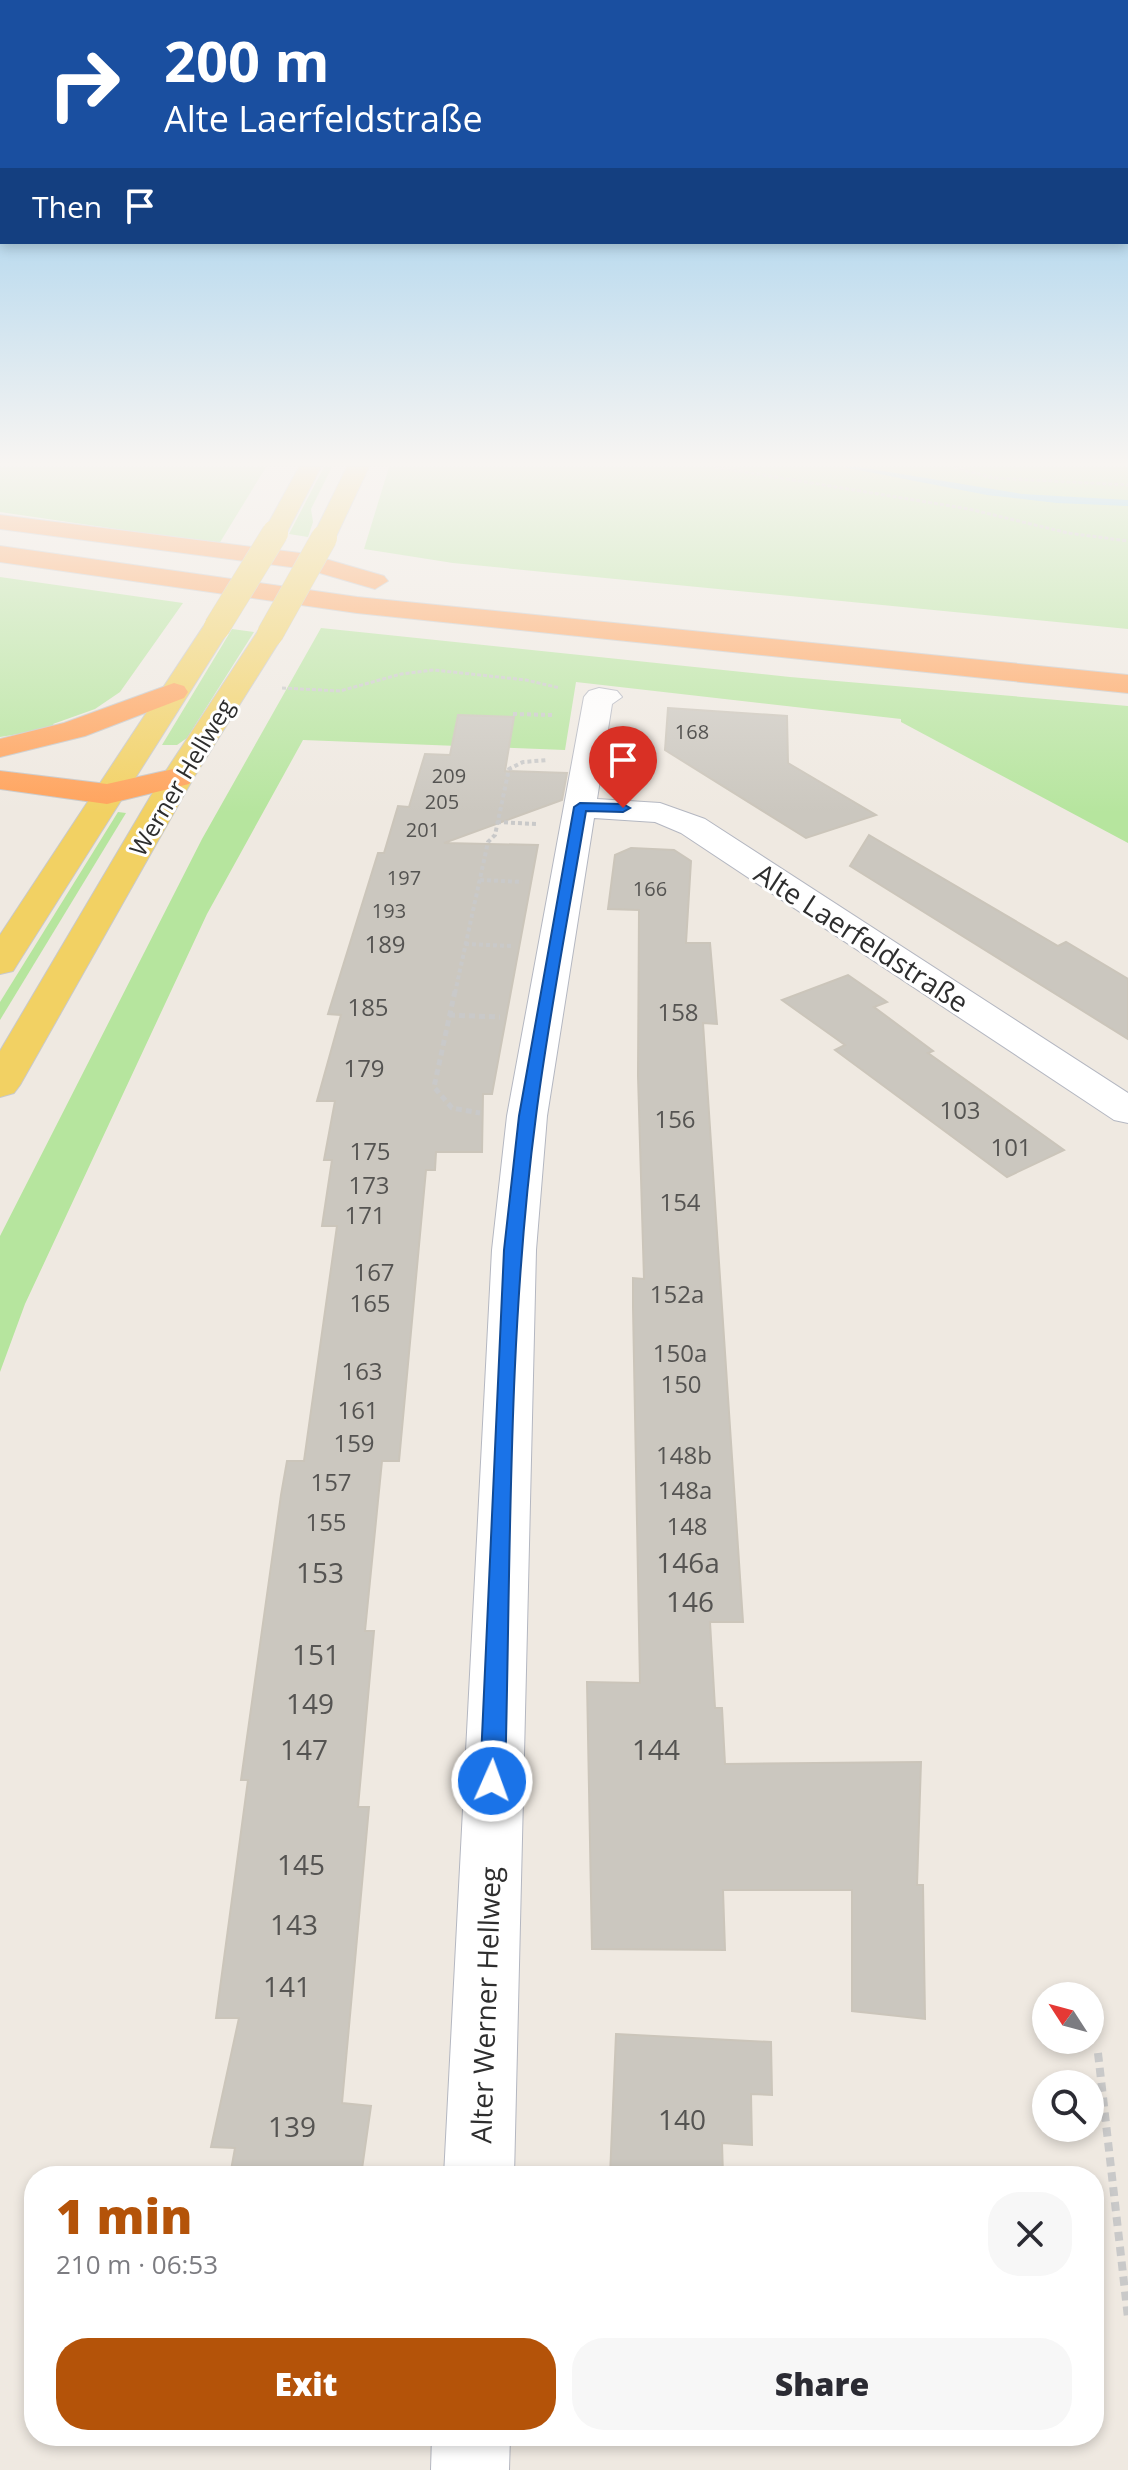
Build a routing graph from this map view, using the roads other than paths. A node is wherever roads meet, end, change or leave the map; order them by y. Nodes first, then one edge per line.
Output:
1 (196, 582) edge
2 (245, 582) edge
3 (299, 582) edge
4 (387, 582) edge
5 (1128, 659) edge
6 (1128, 684) edge
7 (174, 692) junction
8 (602, 700) road end
9 (0, 748) edge
10 (0, 755) edge
11 (178, 777) junction
12 (0, 780) edge
13 (117, 781) junction
14 (561, 816) junction
15 (0, 963) edge
16 (0, 1085) edge
17 (1128, 1111) edge
18 (479, 2166) edge
19 (471, 2446) edge
20 (470, 2470) edge

1 - 6 highway
2 - 7 main road, Werner Hellweg, bridge
3 - 11 main road, Werner Hellweg, bridge
4 - 5 highway
7 - 9 highway
7 - 13 main road, Werner Hellweg
8 - 14 street, Alter Werner Hellweg
10 - 13 highway
11 - 13 highway
11 - 16 main road, Werner Hellweg
12 - 13 highway
13 - 15 main road, Werner Hellweg
14 - 17 street, Alte Laerfeldstraße
14 - 18 street, Alter Werner Hellweg
19 - 20 street

